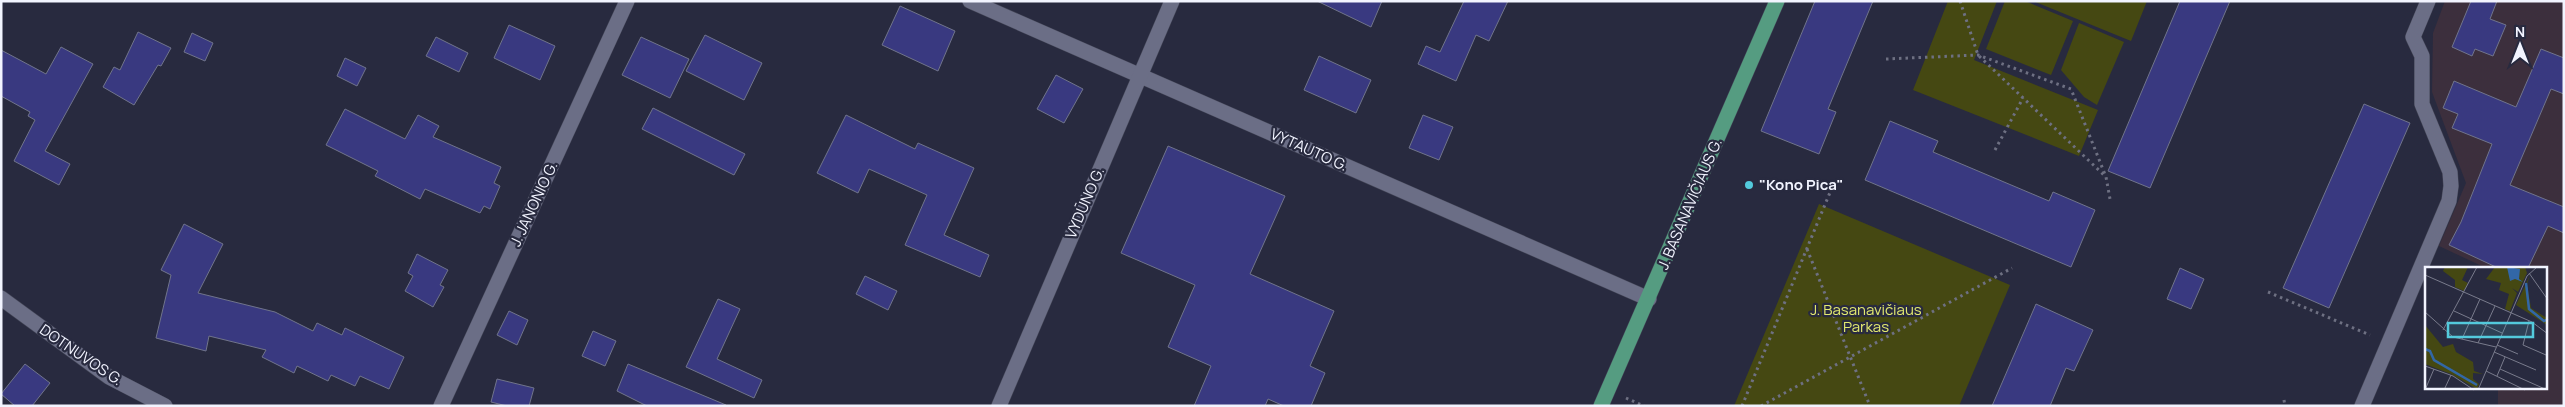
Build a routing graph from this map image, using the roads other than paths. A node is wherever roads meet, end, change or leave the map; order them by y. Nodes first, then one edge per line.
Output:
1 (627, 1) edge
2 (970, 1) edge
3 (1172, 1) edge
4 (1778, 1) edge
5 (2428, 1) edge
6 (1139, 76) junction
7 (1, 298) edge
8 (1648, 299) junction
9 (166, 406) edge
10 (441, 406) edge
11 (999, 406) edge
12 (1601, 406) edge
13 (2362, 406) edge

1 - 10 street, J. JANONIO G.
2 - 6 street, VYTAUTO G.
3 - 6 street, VYDŪNO G.
4 - 8 main road, J. BASANAVIČIAUS G.
5 - 13 street
6 - 8 street, VYTAUTO G.
6 - 11 street, VYDŪNO G.
7 - 9 street, DOTNUVOS G.
8 - 12 main road, J. BASANAVIČIAUS G.

